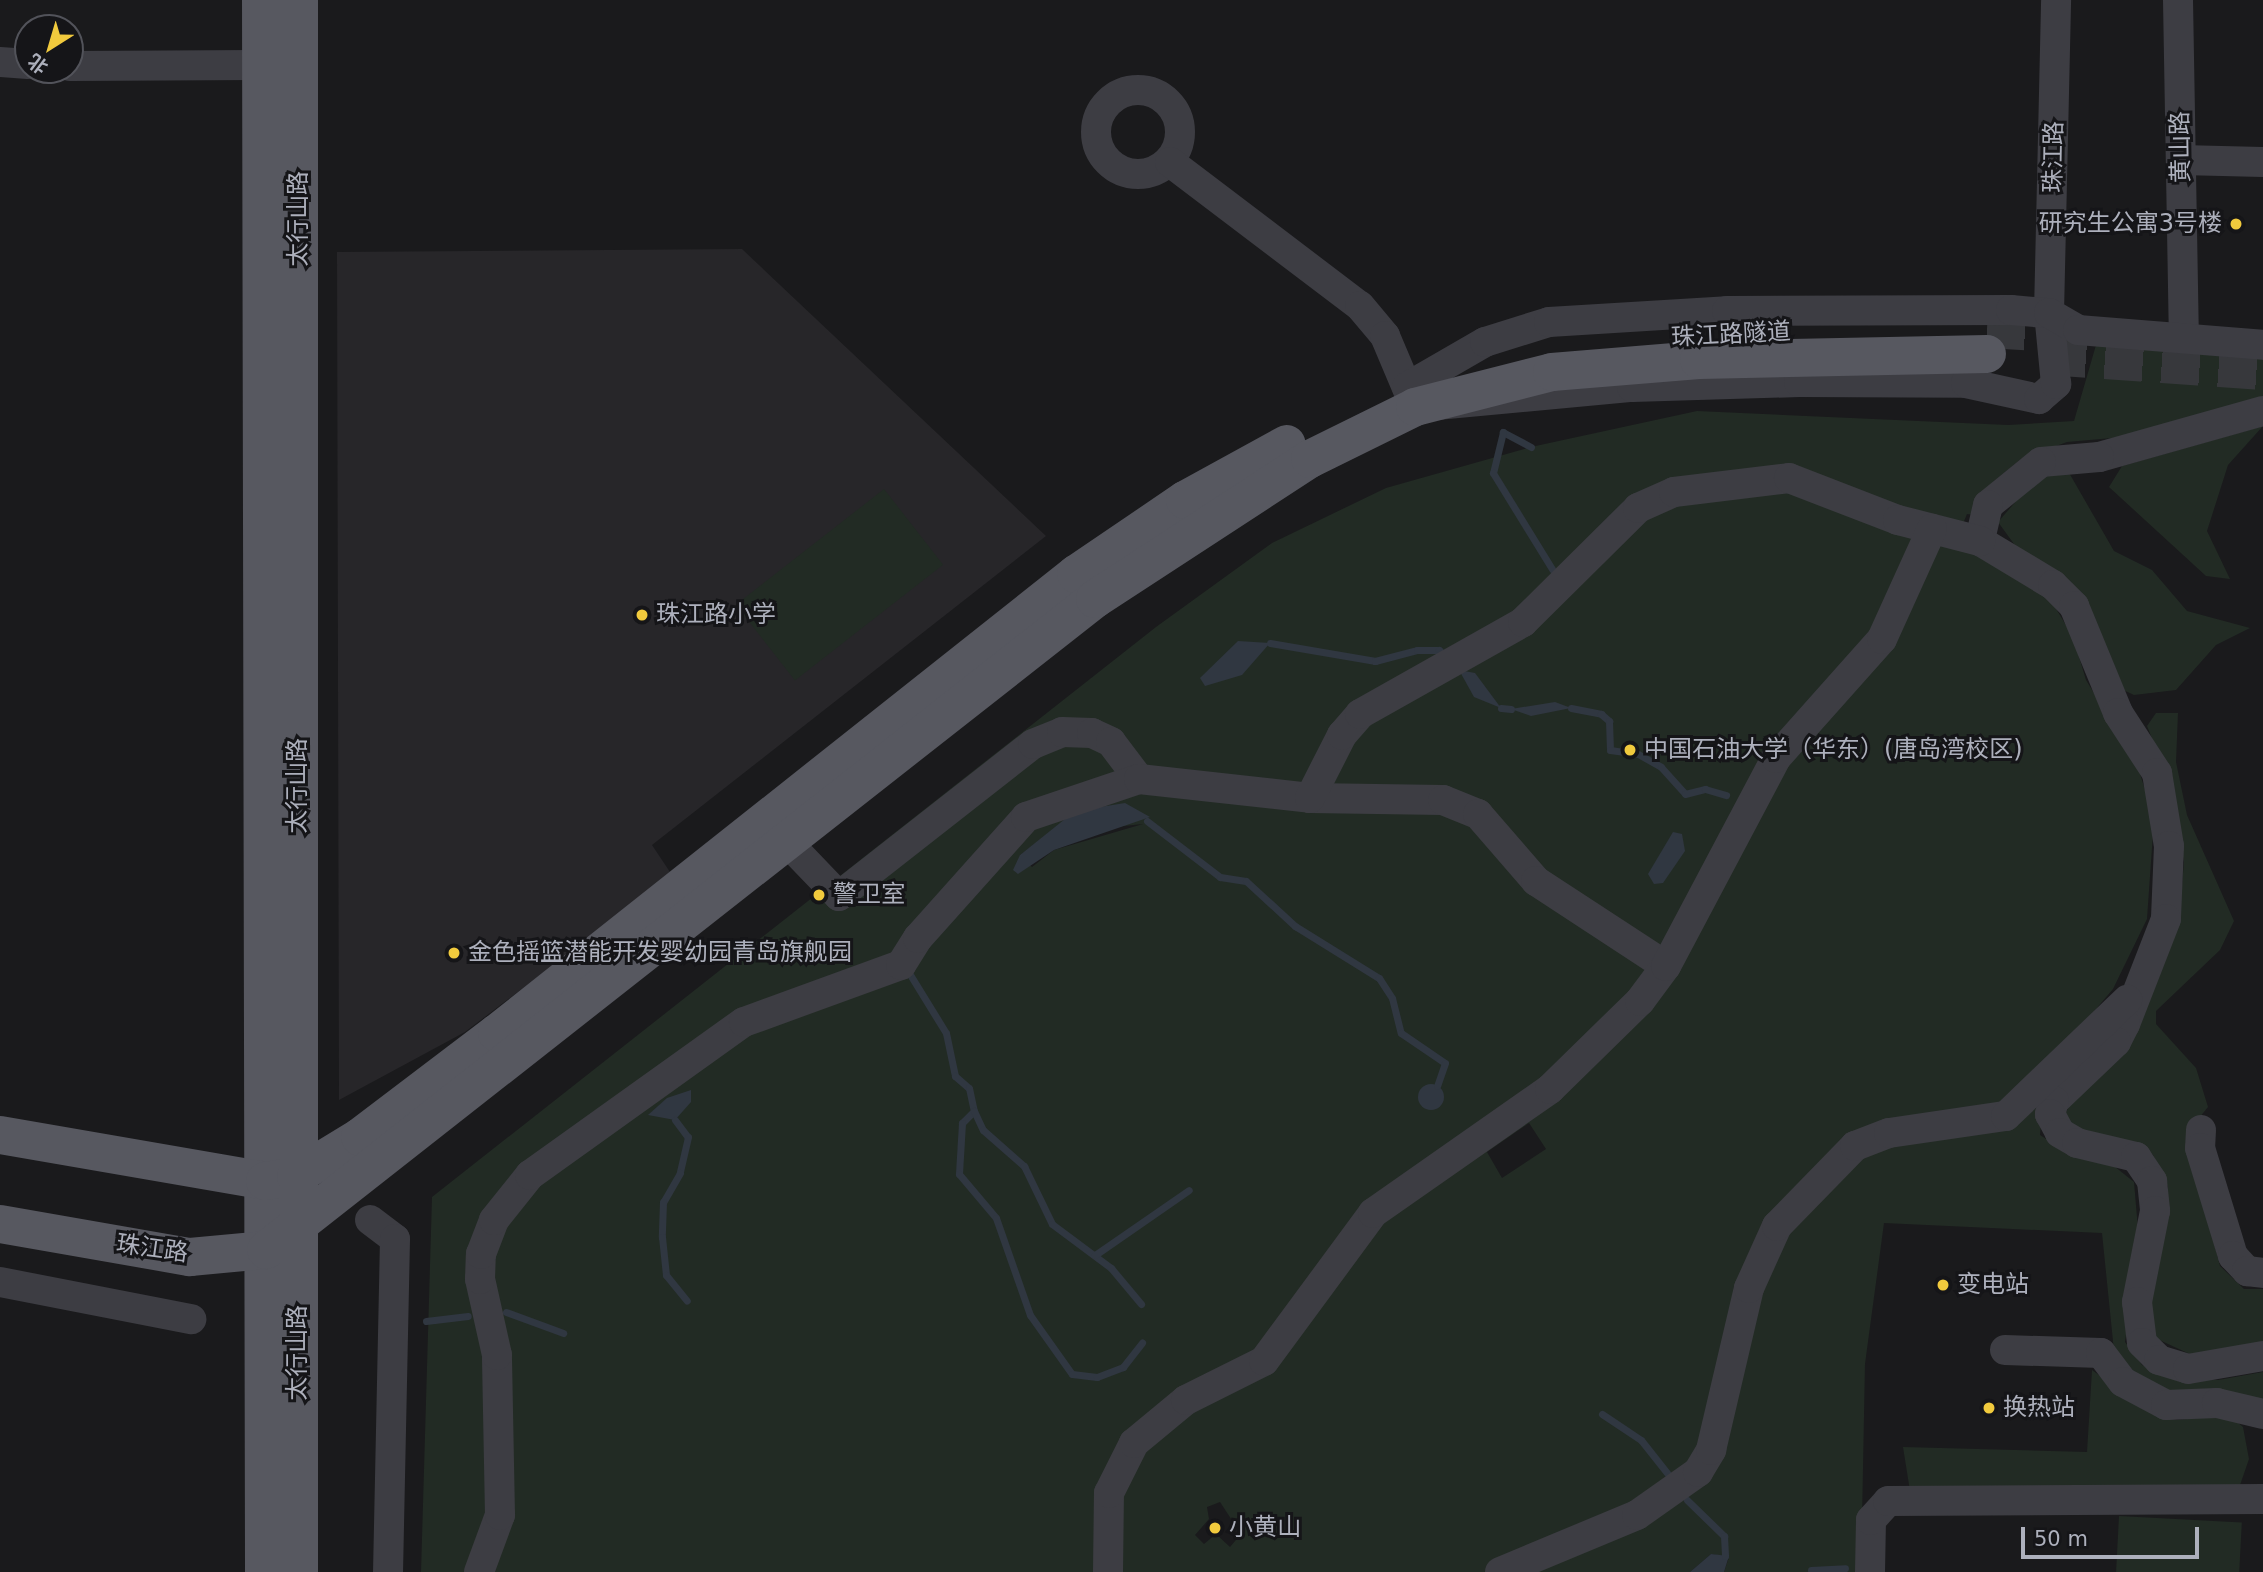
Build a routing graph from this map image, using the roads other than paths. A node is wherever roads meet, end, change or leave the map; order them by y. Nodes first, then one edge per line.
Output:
1 (261, 0) edge
2 (299, 0) edge
3 (2056, 0) edge
4 (2178, 0) edge
5 (261, 65) junction
6 (84, 66) edge
7 (2181, 160) junction
8 (1170, 162) dead end
9 (2263, 162) edge
10 (2049, 313) junction
11 (2184, 336) junction
12 (1987, 341) tunnel mouth
13 (2263, 345) edge
14 (1411, 397) junction
15 (2263, 411) edge
16 (1932, 530) junction
17 (1980, 541) junction
18 (1139, 779) junction
19 (1310, 797) junction
20 (787, 842) junction
21 (1666, 966) junction
22 (2132, 995) junction
23 (2201, 1130) dead end
24 (0, 1135) edge
25 (281, 1179) junction
26 (370, 1220) dead end
27 (0, 1224) edge
28 (298, 1227) junction
29 (266, 1250) junction
30 (2263, 1273) edge
31 (0, 1282) edge
32 (191, 1319) dead end
33 (2005, 1350) dead end
34 (2263, 1356) edge
35 (2263, 1415) edge
36 (2263, 1500) edge
37 (264, 1572) edge
38 (299, 1572) edge
39 (388, 1572) edge
40 (480, 1572) edge
41 (1108, 1572) edge
42 (1500, 1572) edge
43 (1870, 1572) edge

1 - 5 main road, 太行山路
2 - 25 main road, 太行山路
3 - 10 street, 珠江路
4 - 7 street, 黄山路
5 - 6 street
5 - 25 main road, 太行山路
7 - 9 street
7 - 11 street, 黄山路
8 - 14 street
10 - 11 street
10 - 14 street
10 - 14 street, 珠江路
11 - 13 street
12 - 14 main road, 珠江路隧道
14 - 20 main road
14 - 25 main road
15 - 17 street
16 - 17 street
16 - 19 street
16 - 21 street
17 - 22 street
18 - 19 street
18 - 20 street
18 - 40 street
19 - 21 street
20 - 28 main road
21 - 41 street
22 - 34 street
22 - 42 street
23 - 30 street
24 - 25 main road
25 - 28 main road, 太行山路
25 - 29 main road, 太行山路
26 - 39 street
27 - 29 main road, 珠江路
28 - 29 main road
28 - 38 main road, 太行山路
29 - 37 main road, 太行山路
31 - 32 street
33 - 35 street
36 - 43 street

